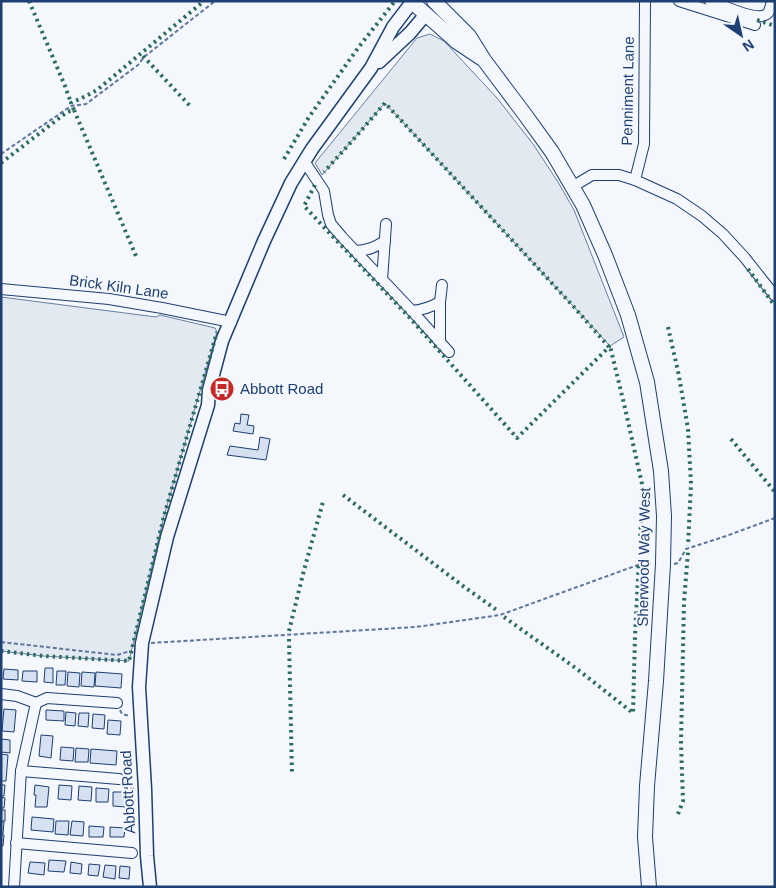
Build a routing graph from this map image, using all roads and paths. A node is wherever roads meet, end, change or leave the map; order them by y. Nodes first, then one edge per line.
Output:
1 (215, 1) edge
2 (645, 1) edge
3 (679, 1) edge
4 (710, 1) edge
5 (772, 1) edge
6 (413, 2) edge
7 (435, 2) edge
8 (426, 14) junction
9 (755, 25) dead end
10 (484, 60) junction
11 (371, 68) junction
12 (1, 154) edge
13 (304, 161) junction
14 (635, 180) junction
15 (572, 187) junction
16 (386, 224) dead end
17 (385, 241) junction
18 (355, 251) junction
19 (382, 280) junction
20 (442, 285) dead end
21 (1, 289) edge
22 (775, 296) edge
23 (440, 302) junction
24 (412, 311) junction
25 (231, 322) junction
26 (440, 343) junction
27 (449, 352) dead end
28 (775, 518) edge
29 (652, 564) dead end
30 (676, 564) dead end
31 (1, 642) edge
32 (137, 647) junction
33 (1, 694) edge
34 (36, 703) junction
35 (117, 703) dead end
36 (125, 715) dead end
37 (130, 716) dead end
38 (21, 771) junction
39 (119, 779) dead end
40 (16, 843) junction
41 (132, 853) dead end
42 (14, 887) edge
43 (150, 887) edge
44 (649, 887) edge

1 - 12 path
2 - 14 street, Penniment Lane
3 - 9 street
4 - 5 street
6 - 8 highway, Sherwood Way West
6 - 11 main road, Abbott Road
7 - 8 highway, Abbott Road
7 - 10 highway, Sherwood Way West
8 - 10 highway, Sherwood Way West
8 - 11 main road, Abbott Road
10 - 15 highway, Sherwood Way West
11 - 13 main road, Abbott Road
13 - 18 street
13 - 25 main road, Abbott Road
14 - 15 street
14 - 22 street
15 - 44 highway, Sherwood Way West
16 - 17 street
17 - 18 street
17 - 19 street
18 - 19 street
19 - 24 street
20 - 23 street
21 - 25 street, Brick Kiln Lane
23 - 24 street
23 - 26 street
24 - 26 street
25 - 32 main road, Abbott Road
26 - 27 street
28 - 30 path
29 - 32 path
31 - 32 path
32 - 43 main road, Abbott Road
33 - 34 street
34 - 35 street
34 - 38 street
36 - 37 path
38 - 39 street
38 - 40 street
40 - 41 street
40 - 42 street

